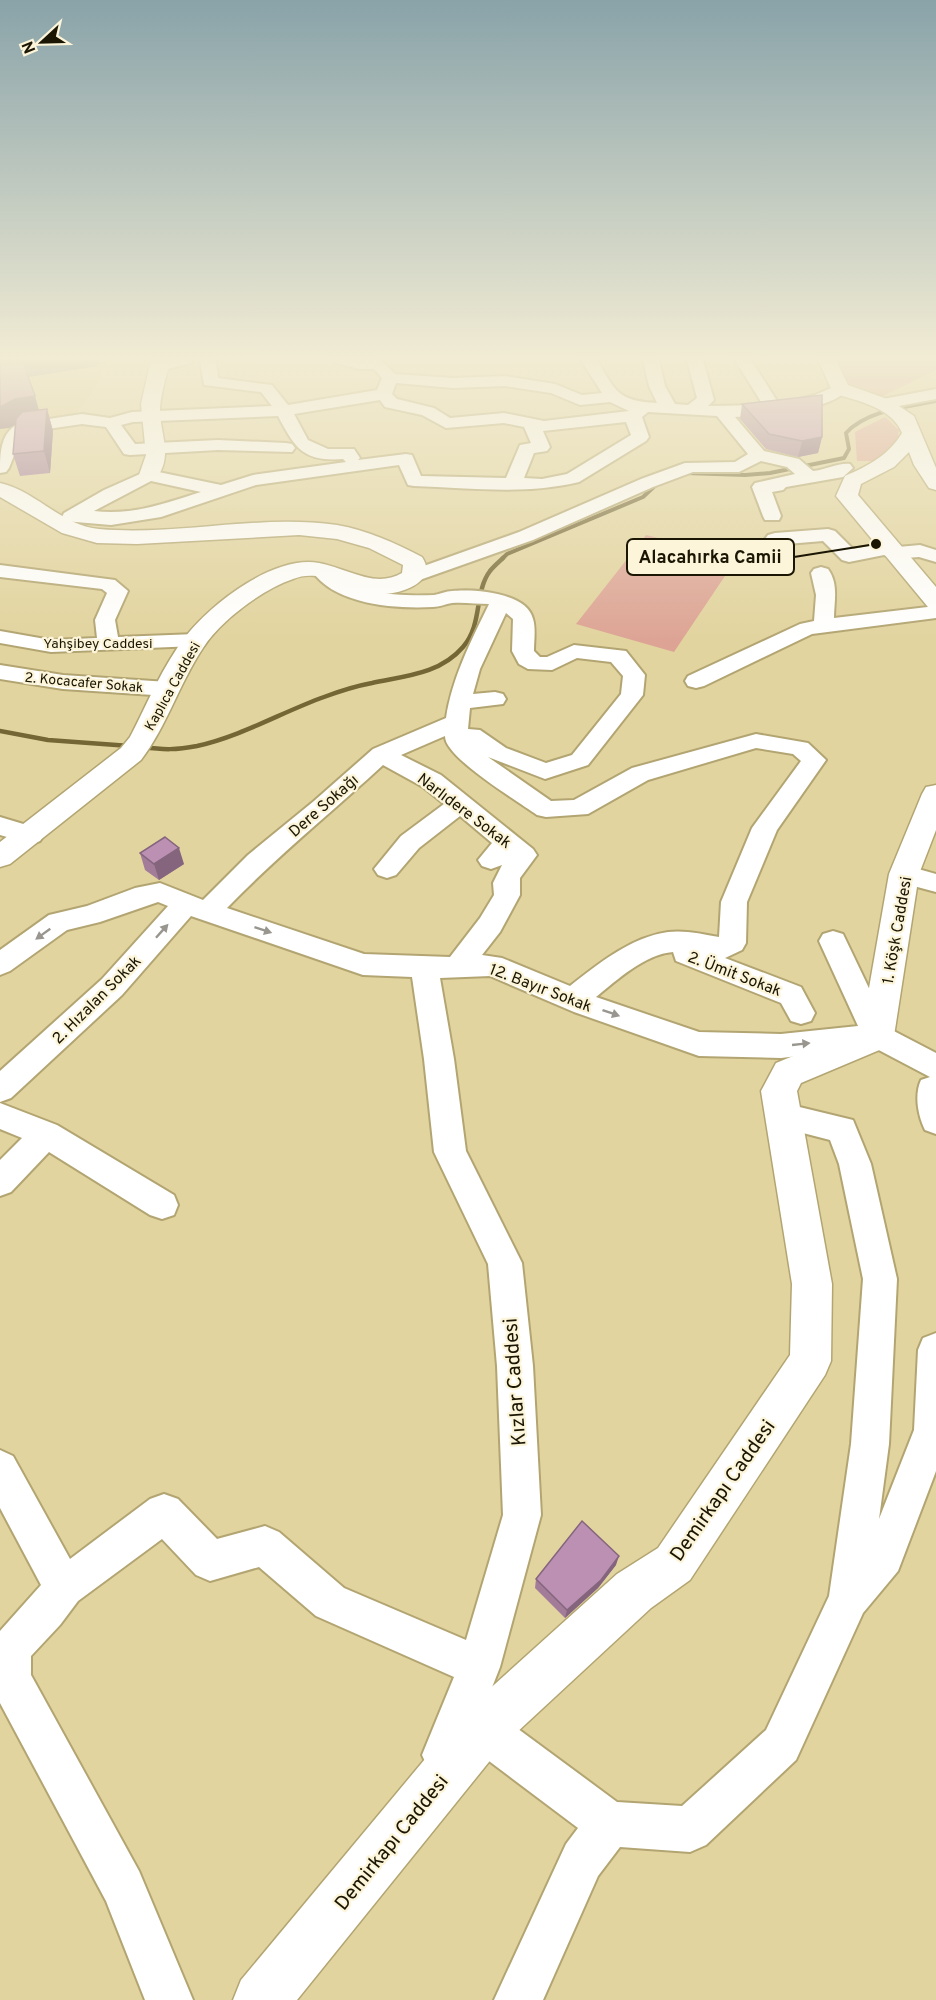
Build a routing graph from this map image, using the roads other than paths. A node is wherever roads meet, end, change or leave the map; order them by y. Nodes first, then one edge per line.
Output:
1 (6, 453) edge
2 (157, 453) edge
3 (284, 453) edge
4 (320, 453) edge
5 (344, 453) edge
6 (348, 453) edge
7 (526, 453) edge
8 (613, 453) edge
9 (898, 453) edge
10 (918, 453) edge
11 (758, 455) joint
12 (356, 465) junction
13 (0, 468) edge
14 (844, 468) dead end
15 (803, 471) junction
16 (149, 475) junction
17 (278, 476) junction
18 (515, 484) junction
19 (936, 484) edge
20 (0, 489) edge
21 (224, 490) junction
22 (772, 516) dead end
23 (67, 519) junction
24 (775, 539) dead end
25 (891, 550) junction
26 (936, 556) edge
27 (0, 571) edge
28 (322, 571) junction
29 (821, 573) dead end
30 (414, 576) junction
31 (489, 599) junction
32 (936, 602) edge
33 (936, 612) edge
34 (826, 626) junction
35 (0, 637) edge
36 (195, 640) junction
37 (109, 644) junction
38 (0, 672) edge
39 (696, 681) dead end
40 (168, 688) junction
41 (495, 699) dead end
42 (457, 712) junction
43 (381, 754) junction
44 (460, 804) junction
45 (933, 808) edge
46 (0, 826) edge
47 (31, 835) junction
48 (0, 858) edge
49 (387, 869) dead end
50 (904, 874) junction
51 (936, 883) edge
52 (197, 907) junction
53 (833, 940) dead end
54 (660, 944) junction
55 (0, 964) edge
56 (441, 968) junction
57 (574, 999) junction
58 (801, 1012) dead end
59 (877, 1036) junction
60 (936, 1067) edge
61 (0, 1089) edge
62 (936, 1089) edge
63 (0, 1116) edge
64 (783, 1116) junction
65 (936, 1121) edge
66 (46, 1134) junction
67 (0, 1182) edge
68 (162, 1205) dead end
69 (936, 1350) edge
70 (0, 1469) edge
71 (64, 1587) junction
72 (849, 1599) junction
73 (479, 1667) junction
74 (483, 1729) junction
75 (428, 1796) junction
76 (609, 1824) junction
77 (169, 2000) edge
78 (261, 2000) edge
79 (518, 2000) edge

1 - 13 street
2 - 16 main road
3 - 17 street
4 - 5 street
6 - 12 street
7 - 18 street
8 - 18 street
9 - 25 main road
10 - 19 main road
11 - 15 street
11 - 30 street
12 - 17 street
12 - 18 street
14 - 15 street
15 - 22 street
16 - 21 street
16 - 23 street
17 - 21 street
20 - 23 main road
21 - 23 street
23 - 30 main road
24 - 25 street
25 - 26 street
25 - 32 main road
27 - 37 street
28 - 30 main road, Kaplıca Caddesi
28 - 31 street
28 - 36 main road, Kaplıca Caddesi
29 - 34 street
31 - 42 street
31 - 42 street
33 - 34 street
34 - 39 street
35 - 37 street, Yahşibey Caddesi
36 - 37 street, Yahşibey Caddesi
36 - 40 main road, Kaplıca Caddesi
38 - 40 street, 2. Kocacafer Sokak
40 - 47 main road, Kaplıca Caddesi
41 - 42 street, Dere Sokağı
42 - 43 street, Dere Sokağı
42 - 54 street
43 - 44 street, Narlıdere Sokak
43 - 52 street, Dere Sokağı
44 - 49 street
44 - 56 street, Narlıdere Sokak
45 - 50 main road, 1. Köşk Caddesi
46 - 47 street
47 - 48 main road, Kaplıca Caddesi
50 - 51 street
50 - 59 main road, 1. Köşk Caddesi
52 -> 55 street, 12. Bayır Sokak
52 -> 56 street, 12. Bayır Sokak
61 -> 52 street, 2. Hızalan Sokak
53 - 59 street
54 - 57 street
54 - 58 street, 2. Ümit Sokak
56 - 57 street, 12. Bayır Sokak
56 - 73 street, Kızlar Caddesi
57 -> 59 street, 12. Bayır Sokak
59 - 60 street
59 - 64 main road, Demirkapı Caddesi
62 - 65 street
63 - 66 street
64 - 72 street
64 - 74 main road, Demirkapı Caddesi
66 - 67 street
66 - 68 street
69 - 72 street
70 - 71 street
71 - 73 street
71 - 77 street
72 - 76 street
73 - 75 street, Kızlar Caddesi
74 - 75 main road, Demirkapı Caddesi
74 - 76 street
75 - 78 main road, Demirkapı Caddesi
76 - 79 street

